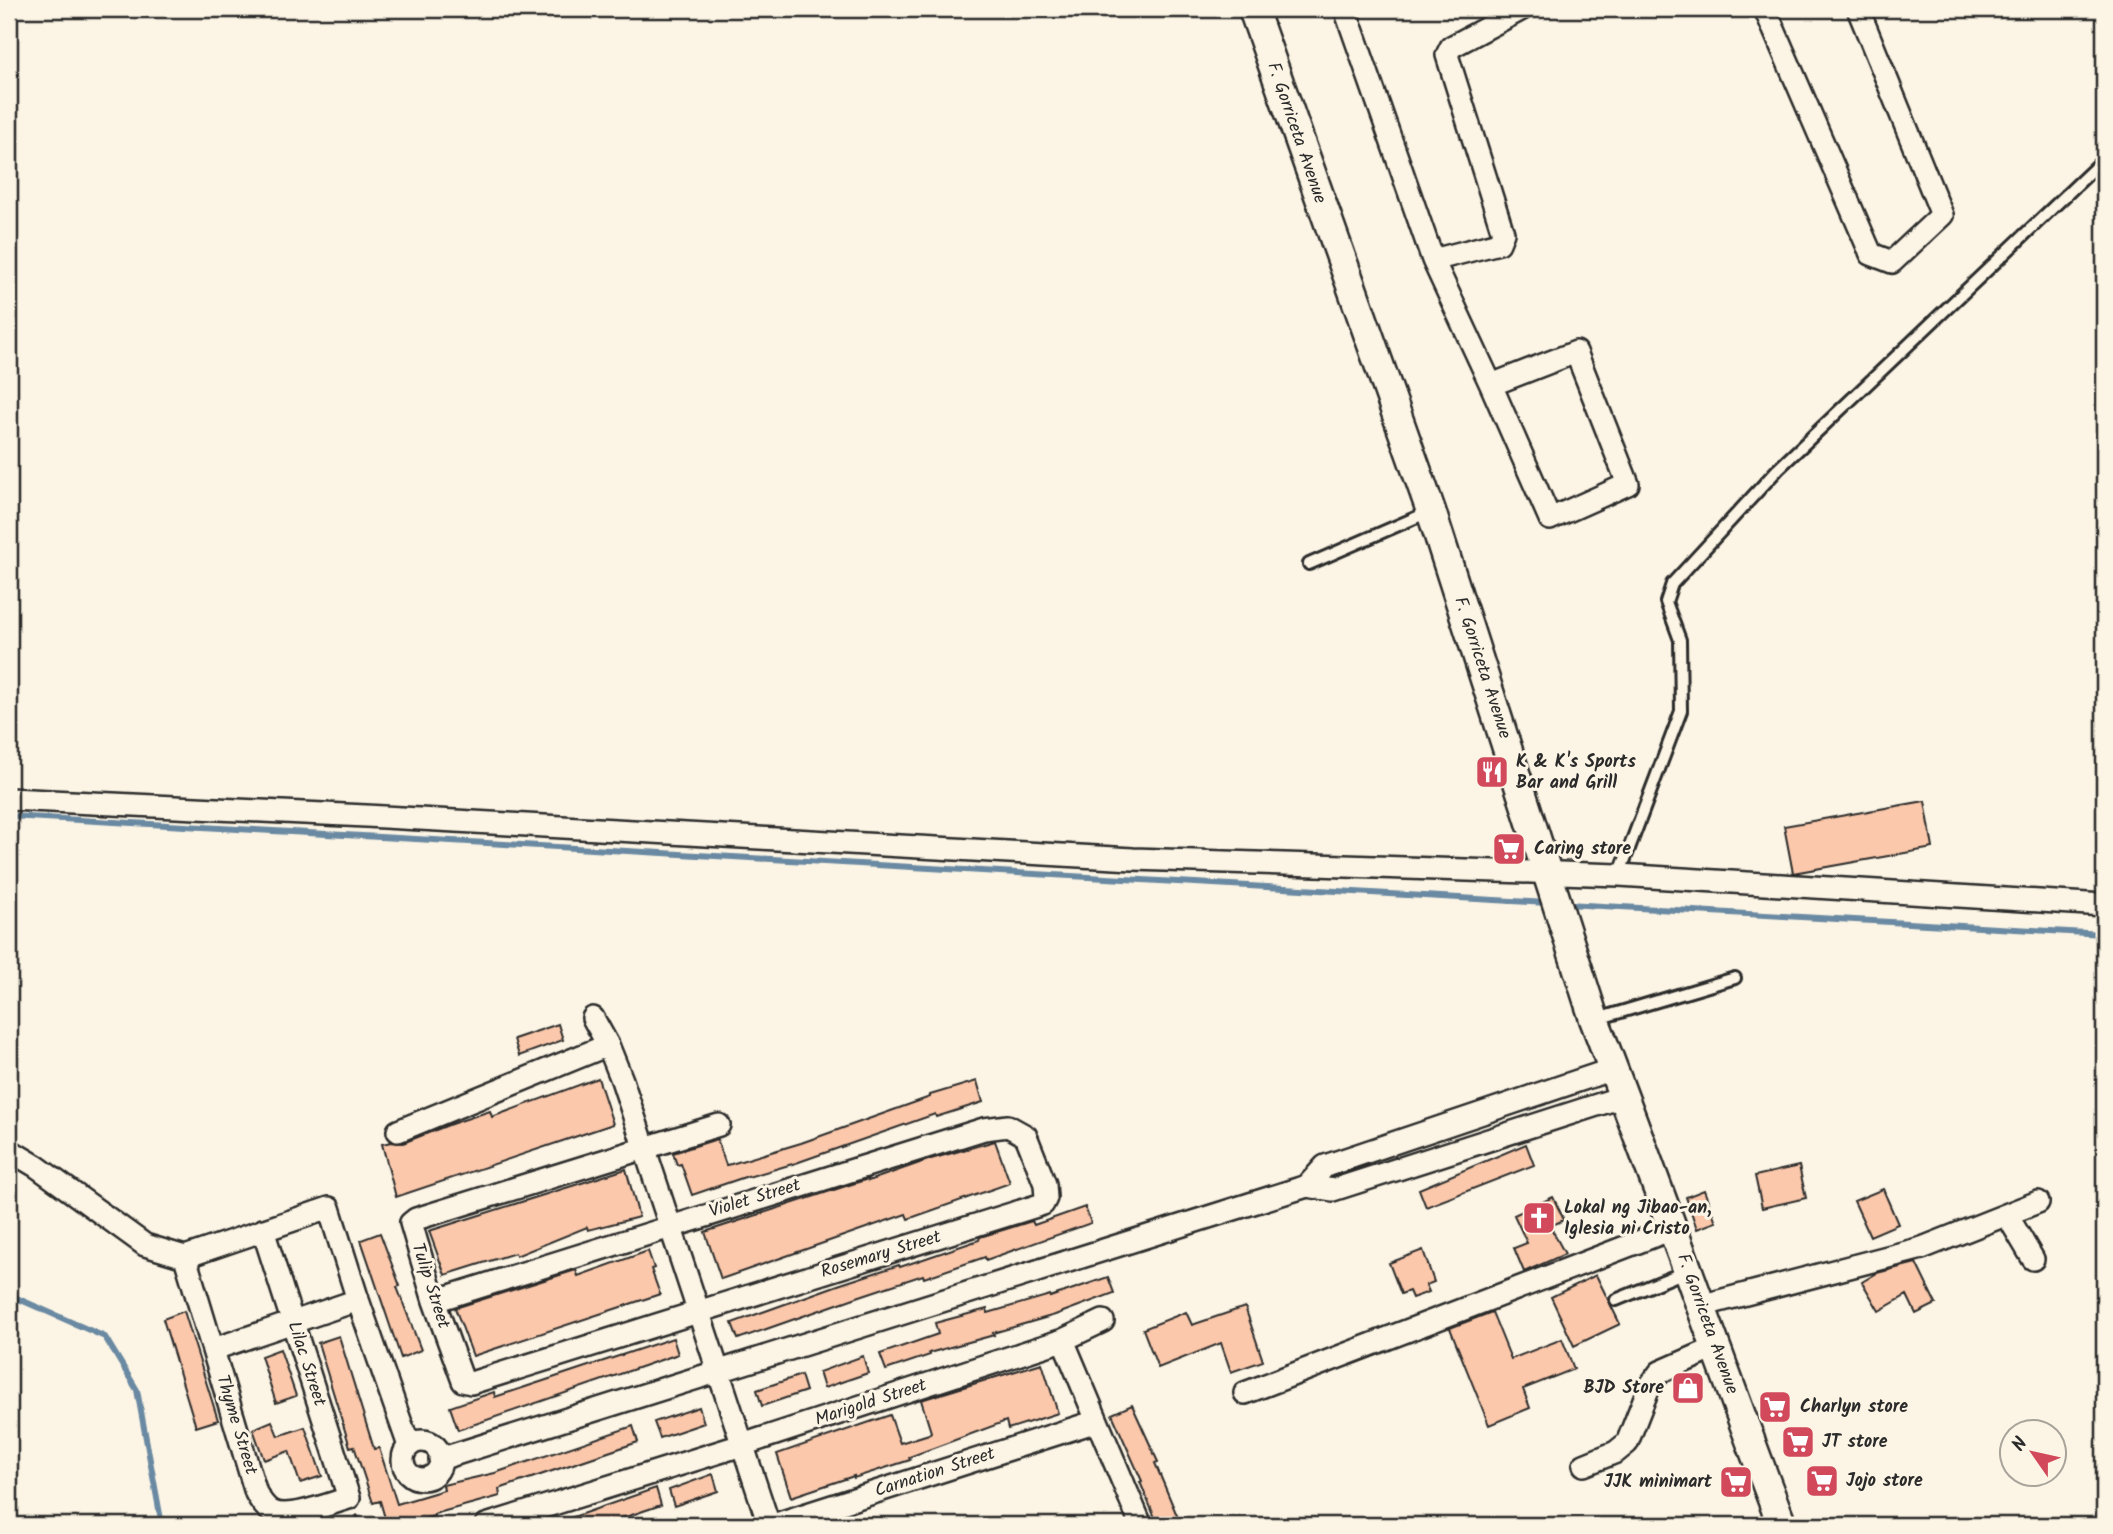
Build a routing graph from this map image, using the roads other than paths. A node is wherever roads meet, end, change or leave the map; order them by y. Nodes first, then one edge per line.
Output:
1 (1253, 9) edge
2 (1345, 9) edge
3 (1522, 9) edge
4 (1765, 9) edge
5 (1858, 9) edge
6 (2104, 159) edge
7 (1433, 260) junction
8 (1492, 385) junction
9 (1430, 511) junction
10 (1309, 564) dead end
11 (9, 799) edge
12 (1547, 871) junction
13 (1619, 875) junction
14 (2104, 905) edge
15 (1735, 978) dead end
16 (593, 1018) dead end
17 (1594, 1019) junction
18 (608, 1045) junction
19 (1613, 1069) junction
20 (1625, 1097) junction
21 (719, 1125) dead end
22 (398, 1131) dead end
23 (645, 1149) junction
24 (9, 1150) edge
25 (1045, 1184) joint
26 (1307, 1186) junction
27 (2038, 1202) dead end
28 (2007, 1215) junction
29 (670, 1226) junction
30 (1672, 1229) junction
31 (263, 1230) junction
32 (185, 1256) junction
33 (2033, 1259) dead end
34 (1687, 1271) junction
35 (358, 1300) junction
36 (1616, 1300) dead end
37 (434, 1301) junction
38 (1700, 1306) junction
39 (698, 1313) junction
40 (1103, 1321) dead end
41 (293, 1322) junction
42 (1063, 1340) junction
43 (1715, 1348) junction
44 (214, 1349) junction
45 (717, 1371) junction
46 (1245, 1393) dead end
47 (1097, 1421) junction
48 (742, 1445) junction
49 (409, 1446) junction
50 (440, 1459) junction
51 (1584, 1465) dead end
52 (349, 1498) joint
53 (486, 1525) edge
54 (771, 1525) edge
55 (1141, 1525) edge
56 (1782, 1525) edge

1 - 9 main road, F. Gorriceta Avenue
2 - 7 street
3 - 7 street
4 - 5 street
6 - 13 lane
7 - 8 street
8 - 8 street
9 - 10 lane
9 - 12 main road, F. Gorriceta Avenue
11 - 12 street
12 - 13 street
12 - 17 main road, F. Gorriceta Avenue
13 - 14 street
15 - 17 lane
16 - 18 street
17 - 19 main road, F. Gorriceta Avenue
18 - 22 street
18 - 23 street
19 - 20 main road, F. Gorriceta Avenue
19 - 26 street
20 - 26 street
20 - 30 main road, F. Gorriceta Avenue
21 - 23 street, Tulip Street
23 - 29 street
23 - 37 street, Tulip Street
24 - 32 street
25 - 29 street, Violet Street
25 - 39 street, Rosemary Street
26 - 45 street
27 - 28 street
28 - 33 street
28 - 38 street
29 - 37 street, Violet Street
29 - 39 street
30 - 34 main road, F. Gorriceta Avenue
30 - 46 street
31 - 32 street
31 - 35 street
31 - 41 street, Lilac Street
32 - 44 street, Thyme Street
34 - 36 lane
34 - 38 main road, F. Gorriceta Avenue
35 - 41 street
35 - 49 street
37 - 39 street, Tulip Street
38 - 43 main road, F. Gorriceta Avenue
39 - 45 street
40 - 42 street, Marigold Street
41 - 44 street
41 - 52 street, Lilac Street
42 - 47 street
42 - 48 street, Marigold Street
43 - 51 street
43 - 56 main road, F. Gorriceta Avenue
44 - 52 street, Thyme Street
45 - 48 street
45 - 50 street
47 - 54 street, Carnation Street
47 - 55 street
48 - 53 street, Marigold Street
48 - 54 street
49 - 50 street
49 - 50 street

